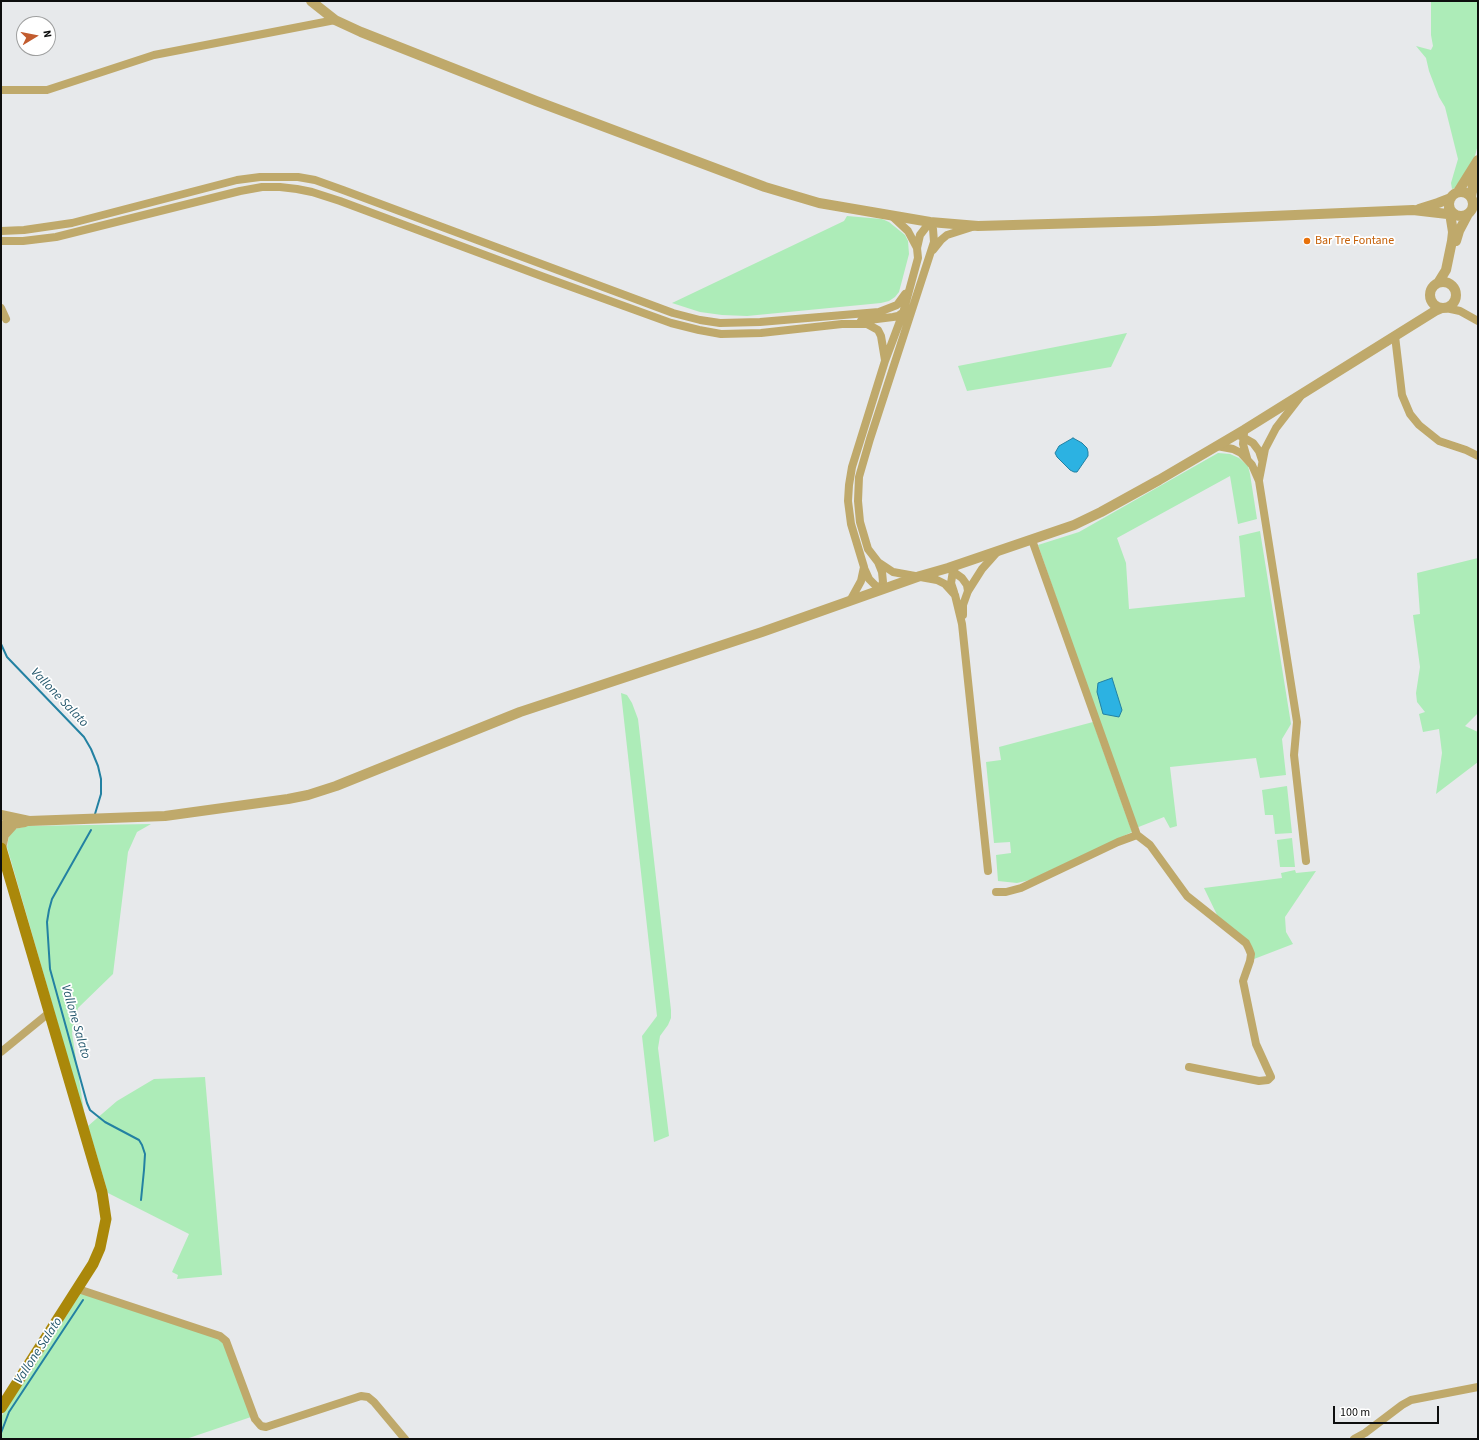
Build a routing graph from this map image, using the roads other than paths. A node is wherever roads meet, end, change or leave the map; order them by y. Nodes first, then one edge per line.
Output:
1 (312, 1) edge
2 (335, 20) junction
3 (1, 90) edge
4 (1478, 161) edge
5 (1473, 199) edge
6 (1453, 205) junction
7 (1413, 210) junction
8 (1472, 213) edge
9 (892, 216) junction
10 (930, 222) junction
11 (978, 226) junction
12 (1, 231) edge
13 (1, 241) edge
14 (917, 248) junction
15 (929, 255) junction
16 (1438, 283) junction
17 (909, 286) junction
18 (1452, 286) junction
19 (916, 293) junction
20 (1430, 298) junction
21 (1, 308) edge
22 (1444, 308) junction
23 (879, 312) junction
24 (903, 313) junction
25 (6, 319) dead end
26 (1478, 321) edge
27 (842, 324) junction
28 (1414, 325) junction
29 (1395, 336) junction
30 (902, 339) junction
31 (885, 362) junction
32 (1301, 395) junction
33 (1242, 434) junction
34 (1217, 446) junction
35 (1478, 456) edge
36 (1247, 458) junction
37 (1262, 460) junction
38 (1258, 481) junction
39 (1032, 540) junction
40 (998, 551) junction
41 (878, 562) junction
42 (864, 567) junction
43 (952, 568) junction
44 (920, 576) junction
45 (880, 590) junction
46 (968, 590) junction
47 (955, 595) junction
48 (850, 601) junction
49 (962, 624) junction
50 (1, 815) edge
51 (29, 821) junction
52 (13, 825) junction
53 (1, 826) edge
54 (1137, 835) junction
55 (1, 849) edge
56 (1306, 861) dead end
57 (988, 871) dead end
58 (996, 892) dead end
59 (50, 1012) junction
60 (1, 1052) edge
61 (1189, 1067) dead end
62 (78, 1289) junction
63 (1478, 1387) edge
64 (1, 1408) edge
65 (405, 1439) edge
66 (1354, 1439) edge

1 - 2 street
2 - 3 street
2 - 9 street
4 - 5 street
4 - 6 street
5 - 6 street
5 - 8 street
6 - 7 street
6 - 7 street
6 - 8 street
6 - 16 street
7 - 11 street
8 - 18 street
9 - 10 street
9 - 14 street
10 - 11 street
10 - 14 street
10 - 15 street
11 - 15 street
12 - 23 street
13 - 27 street
14 - 17 street
15 - 19 street
16 - 18 street
16 - 20 street
17 - 23 street
17 - 24 street
18 - 22 street
19 - 24 street
19 - 30 street
20 - 22 street
20 - 28 street
21 - 25 street
22 - 26 street
22 - 28 street
23 - 24 street
24 - 27 street
24 - 30 street
24 - 31 street
27 - 31 street
28 - 29 street
29 - 32 street
29 - 35 street
30 - 41 street
31 - 42 street
32 - 33 street
32 - 37 street
33 - 34 street
33 - 36 street
33 - 37 street
34 - 36 street
34 - 39 street
36 - 38 street
37 - 38 street
38 - 56 street
39 - 40 street
39 - 54 street
40 - 43 street
40 - 46 street
41 - 44 street
41 - 45 street
42 - 45 street
42 - 48 street
43 - 44 street
43 - 46 street
43 - 47 street
44 - 45 street
44 - 47 street
45 - 48 street
46 - 49 street
47 - 49 street
48 - 51 street
49 - 57 street
50 - 51 street
51 - 52 street
52 - 53 street
52 - 55 street
54 - 58 street
54 - 61 street
55 - 59 main road
59 - 60 street
59 - 62 main road
62 - 64 main road
62 - 65 street
63 - 66 street

